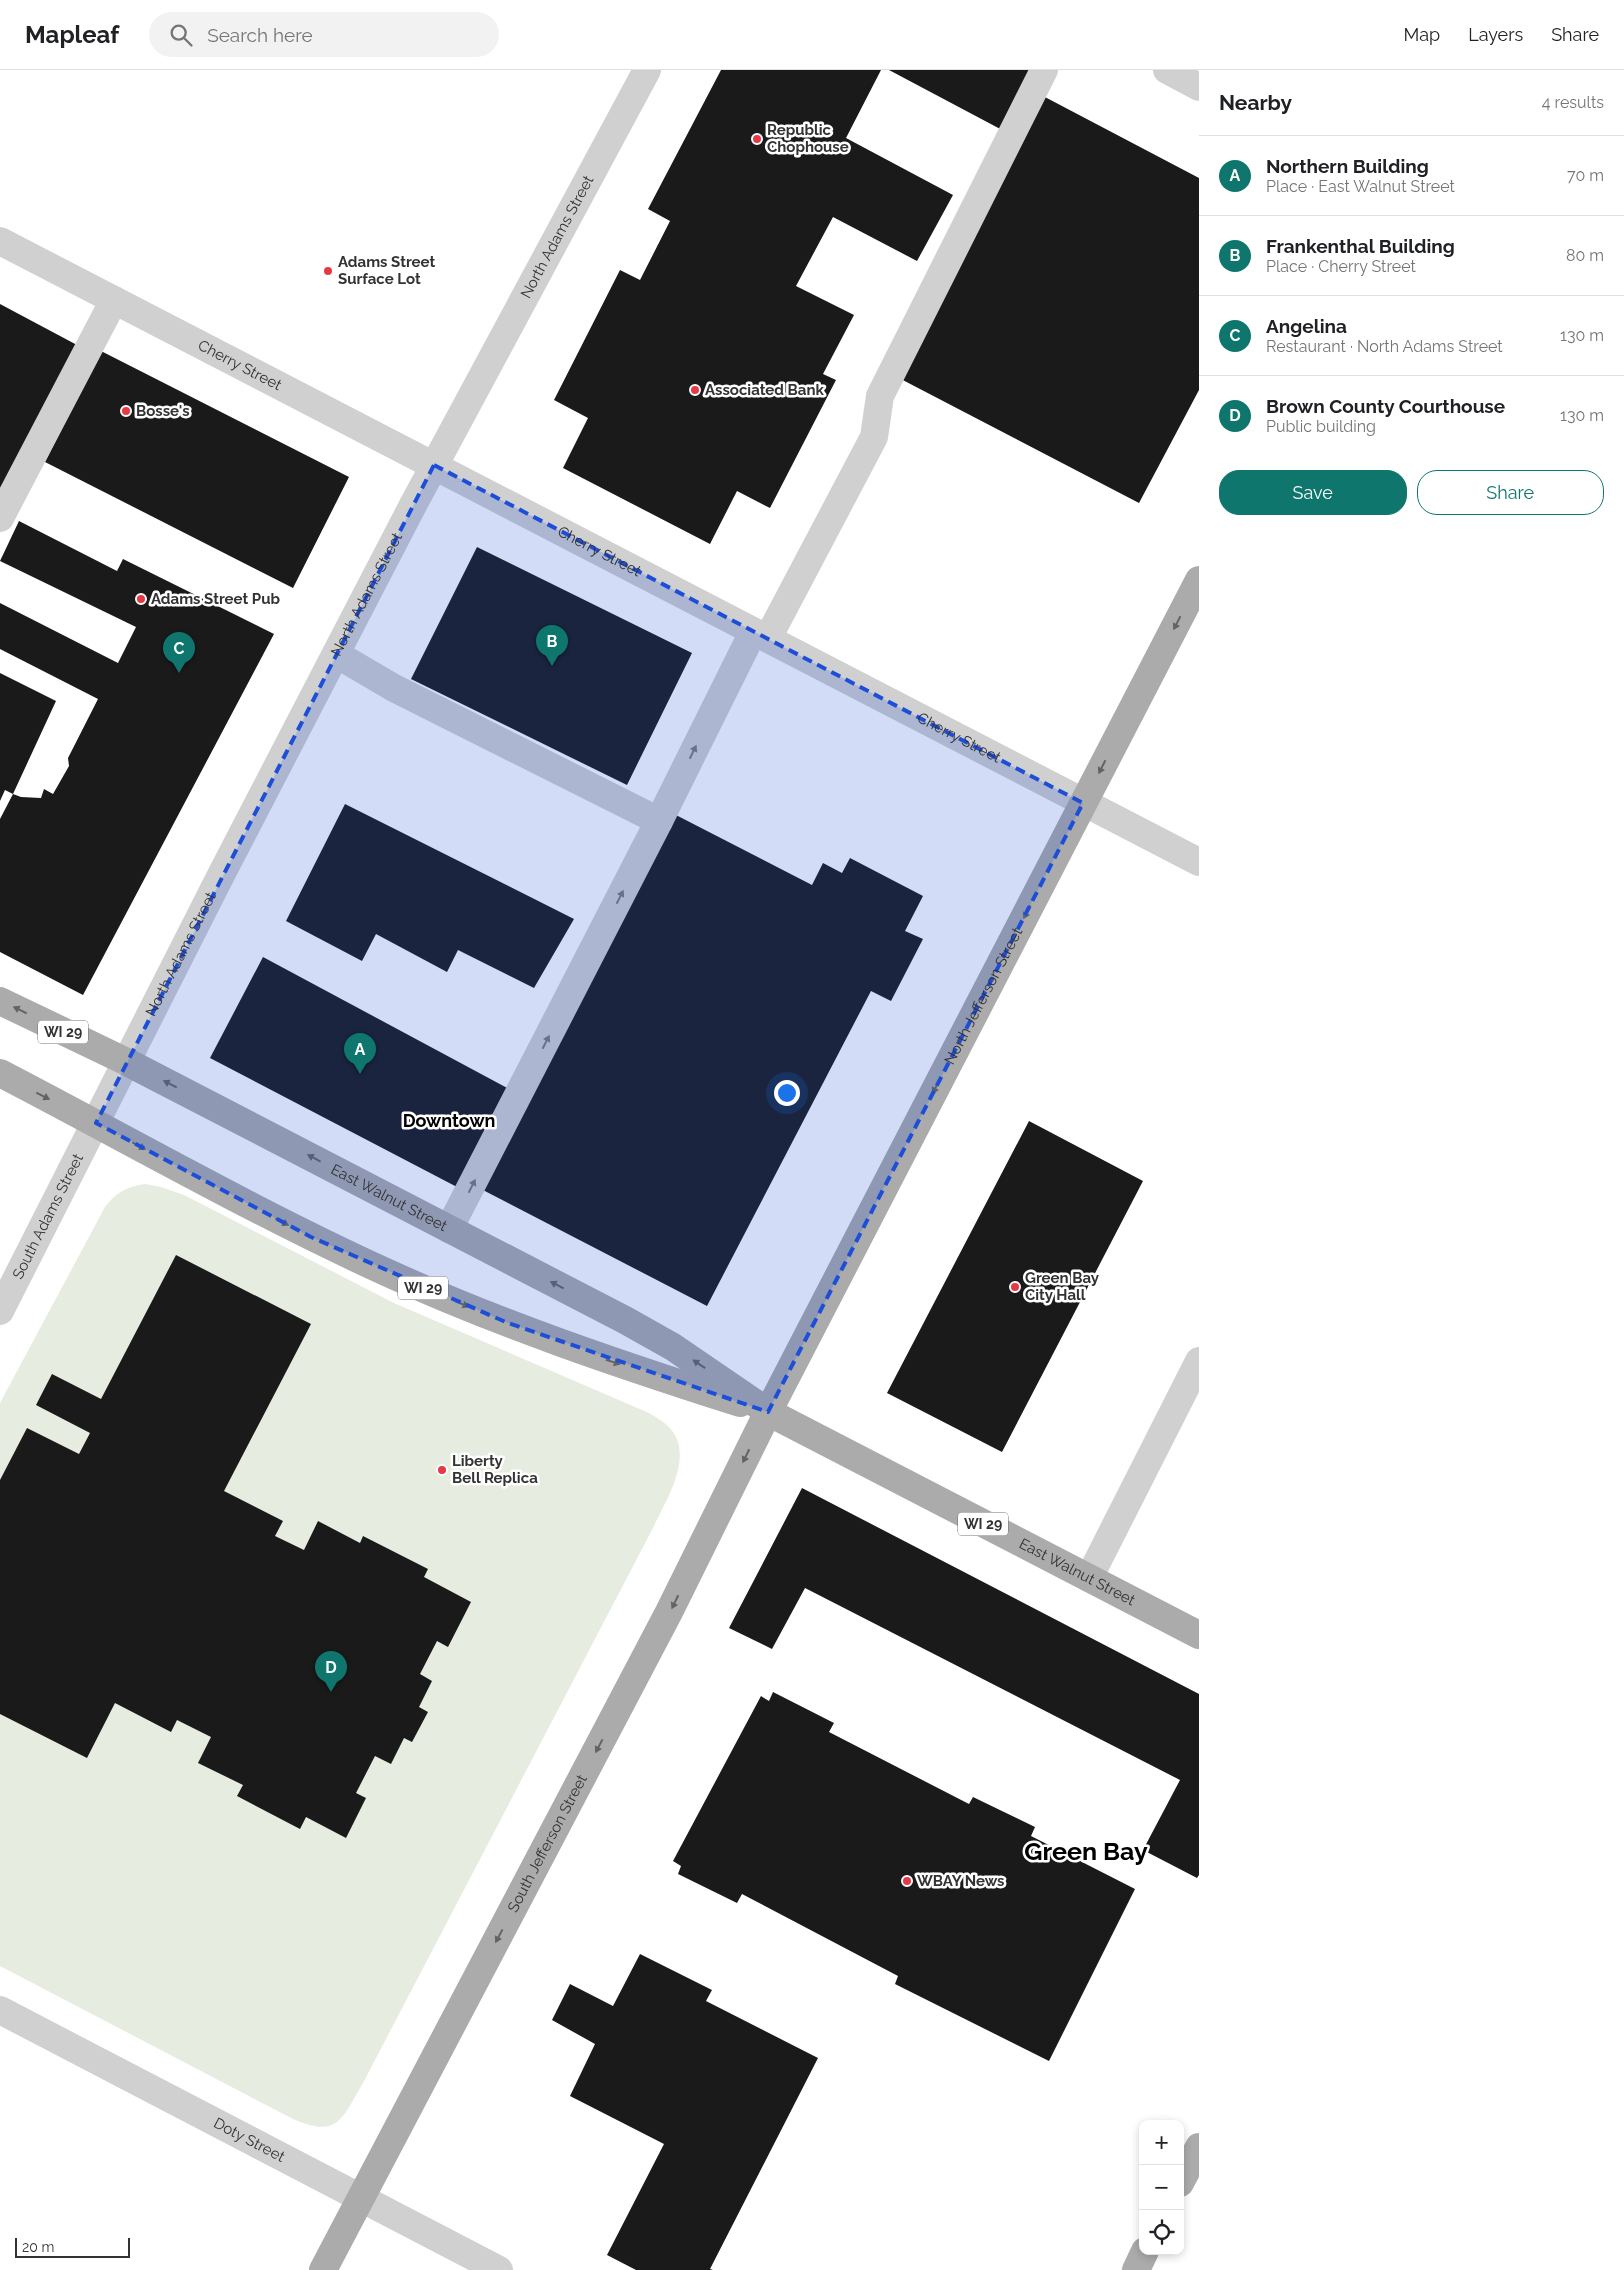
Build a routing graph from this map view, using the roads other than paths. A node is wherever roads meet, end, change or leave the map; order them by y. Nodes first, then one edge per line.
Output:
1 (647, 70) edge
2 (1044, 70) edge
3 (1166, 70) edge
4 (1199, 87) edge
5 (0, 240) edge
6 (114, 300) junction
7 (434, 465) junction
8 (0, 518) edge
9 (1199, 580) edge
10 (760, 635) junction
11 (336, 654) junction
12 (1084, 803) junction
13 (659, 821) junction
14 (1199, 862) edge
15 (0, 1001) edge
16 (127, 1062) junction
17 (0, 1073) edge
18 (96, 1123) junction
19 (449, 1229) junction
20 (0, 1311) edge
21 (1199, 1361) edge
22 (768, 1412) junction
23 (1089, 1578) junction
24 (1199, 1635) edge
25 (0, 2010) edge
26 (1199, 2147) edge
27 (1184, 2176) edge
28 (360, 2199) junction
29 (1143, 2255) edge
30 (323, 2270) edge
31 (499, 2270) edge
32 (1136, 2270) edge

1 - 7 street, North Adams Street
2 - 10 street
3 - 4 street
5 - 6 street, Cherry Street
6 - 7 street, Cherry Street
6 - 8 street
7 - 10 street, Cherry Street
7 - 11 street, North Adams Street
9 -> 12 main road, North Jefferson Street
10 - 12 street, Cherry Street
13 -> 10 street
11 - 13 street
11 - 16 street, North Adams Street
12 - 14 street, Cherry Street
12 -> 22 main road, North Jefferson Street
19 -> 13 street
16 -> 15 main road, East Walnut Street / WI 29
16 - 18 street, North Adams Street
19 -> 16 main road, East Walnut Street / WI 29
17 -> 18 main road, East Walnut Street / WI 29
18 - 20 street, South Adams Street
18 -> 22 main road, East Walnut Street / WI 29
22 -> 19 main road, East Walnut Street / WI 29
21 - 23 street
22 - 23 main road, East Walnut Street / WI 29
22 -> 28 main road, South Jefferson Street
23 - 24 main road, East Walnut Street / WI 29
25 - 28 street, Doty Street
26 - 27 main road
28 - 30 main road, South Jefferson Street
28 - 31 street, Doty Street
29 - 32 main road

